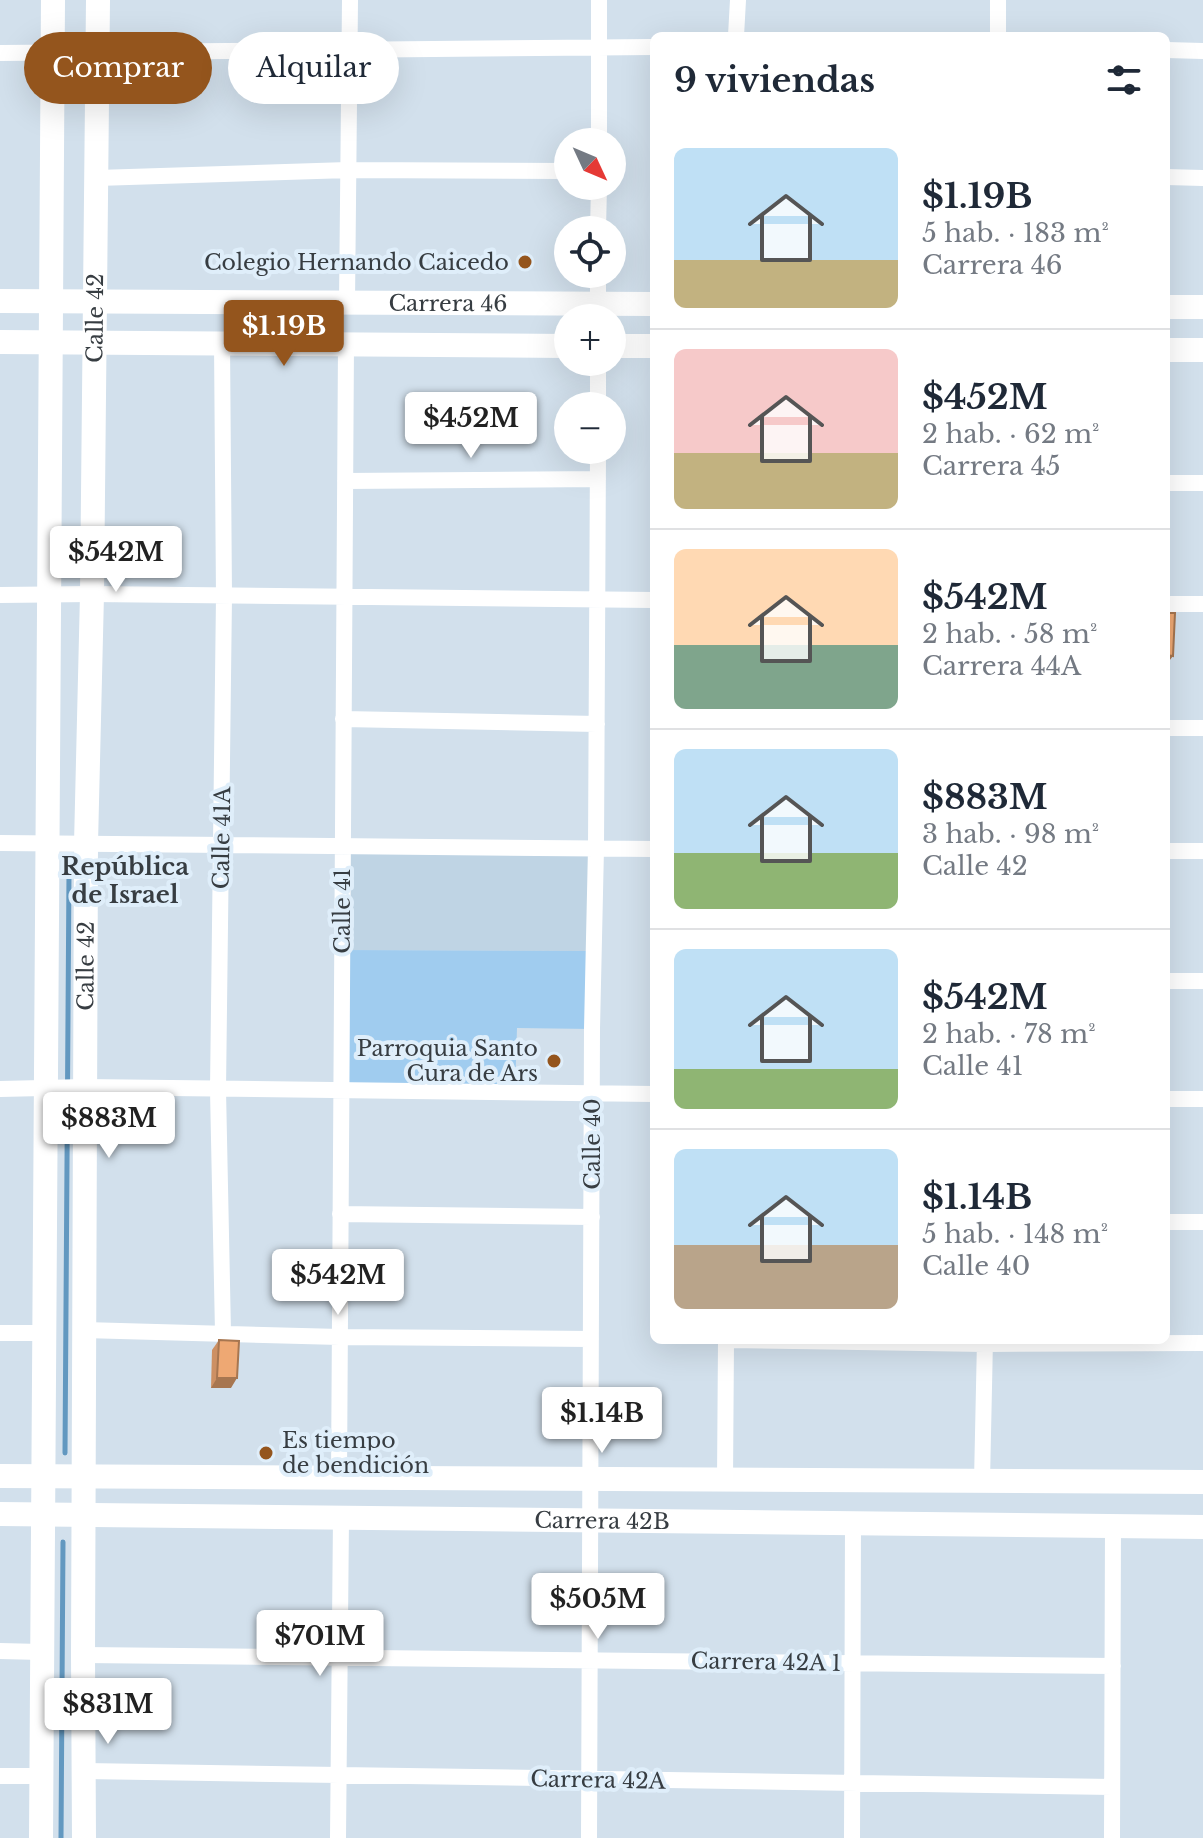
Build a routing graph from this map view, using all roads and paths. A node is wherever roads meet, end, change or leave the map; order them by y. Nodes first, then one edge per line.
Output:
1 (53, 0) edge
2 (98, 0) edge
3 (350, 0) edge
4 (599, 0) edge
5 (738, 0) edge
6 (998, 0) edge
7 (53, 32) edge
8 (98, 32) edge
9 (349, 32) edge
10 (736, 32) edge
11 (998, 32) edge
12 (599, 46) junction
13 (650, 47) edge
14 (399, 49) edge
15 (1170, 50) edge
16 (1203, 51) edge
17 (0, 53) edge
18 (24, 53) edge
19 (52, 104) edge
20 (98, 104) edge
21 (349, 104) edge
22 (599, 128) edge
23 (348, 170) junction
24 (554, 171) edge
25 (1170, 177) edge
26 (97, 178) junction
27 (1203, 178) edge
28 (0, 301) edge
29 (50, 301) junction
30 (95, 302) junction
31 (347, 303) junction
32 (650, 304) edge
33 (1170, 307) edge
34 (1203, 307) edge
35 (626, 308) edge
36 (554, 310) edge
37 (0, 342) edge
38 (50, 342) junction
39 (95, 342) junction
40 (222, 343) junction
41 (346, 344) junction
42 (554, 346) edge
43 (626, 346) edge
44 (650, 346) edge
45 (1170, 350) edge
46 (1203, 350) edge
47 (598, 464) edge
48 (598, 479) junction
49 (345, 481) junction
50 (1170, 483) edge
51 (1203, 483) edge
52 (48, 594) junction
53 (92, 594) junction
54 (0, 595) edge
55 (224, 596) junction
56 (344, 596) junction
57 (650, 600) edge
58 (597, 601) junction
59 (1170, 604) edge
60 (1203, 604) edge
61 (343, 719) junction
62 (597, 724) junction
63 (1170, 728) edge
64 (1203, 728) edge
65 (0, 843) edge
66 (46, 843) junction
67 (86, 844) junction
68 (222, 845) junction
69 (343, 846) junction
70 (596, 848) junction
71 (650, 849) edge
72 (1170, 851) edge
73 (1203, 851) edge
74 (1170, 981) edge
75 (1203, 981) edge
76 (82, 1088) junction
77 (0, 1089) edge
78 (49, 1089) junction
79 (218, 1090) junction
80 (341, 1090) junction
81 (592, 1093) junction
82 (650, 1094) edge
83 (1170, 1099) edge
84 (1203, 1099) edge
85 (340, 1214) junction
86 (592, 1217) junction
87 (1170, 1222) edge
88 (1203, 1222) edge
89 (84, 1330) junction
90 (223, 1332) junction
91 (0, 1333) edge
92 (44, 1333) junction
93 (340, 1337) junction
94 (591, 1339) junction
95 (1170, 1343) edge
96 (1203, 1343) edge
97 (728, 1344) edge
98 (985, 1344) edge
99 (0, 1476) edge
100 (43, 1476) junction
101 (84, 1477) junction
102 (339, 1478) junction
103 (591, 1479) junction
104 (725, 1480) junction
105 (982, 1481) junction
106 (1203, 1482) edge
107 (0, 1514) edge
108 (42, 1514) junction
109 (83, 1515) junction
110 (341, 1517) junction
111 (591, 1520) junction
112 (853, 1523) junction
113 (1113, 1526) junction
114 (1203, 1527) edge
115 (0, 1651) edge
116 (41, 1652) junction
117 (83, 1655) junction
118 (340, 1657) junction
119 (590, 1661) junction
120 (852, 1663) junction
121 (1113, 1666) junction
122 (85, 1771) junction
123 (339, 1775) junction
124 (0, 1776) edge
125 (41, 1776) junction
126 (590, 1779) junction
127 (852, 1784) junction
128 (1112, 1787) junction
129 (41, 1838) edge
130 (84, 1838) edge
131 (338, 1838) edge
132 (589, 1838) edge
133 (852, 1838) edge
134 (1112, 1838) edge

1 - 7 street, Calle 42
2 - 8 street, Calle 42
3 - 9 street
4 - 12 street
5 - 10 street
6 - 11 street
12 - 13 street
12 - 14 street
12 - 22 street
15 - 16 street
17 - 18 street
19 - 29 street, Calle 42
20 - 26 street, Calle 42
21 - 23 street
23 - 24 street
23 - 26 street
23 - 31 street
25 - 27 street
26 - 30 street, Calle 42
28 - 29 street, Carrera 46
29 - 30 street, Carrera 46
29 - 38 street, Calle 42
30 - 31 street, Carrera 46
30 - 39 street, Calle 42
31 - 36 street, Carrera 46
32 - 35 street, Carrera 46
33 - 34 street
37 - 38 street, Carrera 46
38 - 39 street, Carrera 46
38 - 52 street, Calle 42
39 - 40 street, Carrera 46
39 - 53 street, Calle 42
40 - 41 street, Carrera 46
40 - 55 street, Calle 41A
41 - 42 street, Carrera 46
41 - 49 street, Calle 41
43 - 44 street
45 - 46 street
47 - 48 street, Calle 40
48 - 49 street
48 - 58 street, Calle 40
49 - 56 street, Calle 41
50 - 51 street
52 - 53 street
52 - 54 street
52 - 66 street, Calle 42
53 - 55 street
53 - 67 street, Calle 42
55 - 56 street
55 - 68 street, Calle 41A
56 - 58 street
56 - 61 street, Calle 41
57 - 58 street
58 - 62 street, Calle 40
59 - 60 street
61 - 62 street
61 - 69 street, Calle 41
62 - 70 street, Calle 40
63 - 64 street
65 - 66 street
66 - 67 street
66 - 78 street, Calle 42
67 - 68 street
67 - 76 street, Calle 42
68 - 69 street
68 - 79 street, Calle 41A
69 - 70 street
69 - 80 street, Calle 41
70 - 71 street
70 - 81 street, Calle 40
72 - 73 street
74 - 75 street
76 - 78 street
76 - 79 street
76 - 89 street, Calle 42
77 - 78 street
78 - 92 street, Calle 42
79 - 80 street
79 - 90 street, Calle 41A
80 - 81 street
80 - 85 street, Calle 41
81 - 82 street
81 - 86 street, Calle 40
83 - 84 street
85 - 86 street
85 - 93 street, Calle 41
86 - 94 street, Calle 40
87 - 88 street
89 - 90 street
89 - 101 street, Calle 42
90 - 93 street
91 - 92 street
92 - 100 street, Calle 42
93 - 94 street
93 - 102 street, Calle 41
94 - 103 street, Calle 40
95 - 96 street
97 - 104 street
98 - 105 street
99 - 100 street, Carrera 42B
100 - 101 street, Carrera 42B
100 - 108 street, Calle 42
101 - 102 street, Carrera 42B
101 - 109 street, Calle 42
102 - 103 street, Carrera 42B
103 - 104 street, Carrera 42B
103 - 111 street, Calle 40
104 - 105 street, Carrera 42B
105 - 106 street, Carrera 42B
107 - 108 street, Carrera 42B
108 - 109 street, Carrera 42B
108 - 116 street, Calle 42
109 - 110 street, Carrera 42B
109 - 117 street, Calle 42
110 - 111 street, Carrera 42B
110 - 118 street
111 - 112 street, Carrera 42B
111 - 119 street, Calle 40
112 - 113 street, Carrera 42B
112 - 120 street
113 - 114 street, Carrera 42B
113 - 121 street
115 - 116 street
116 - 125 street, Calle 42
117 - 118 street, Carrera 42A 1
117 - 122 street, Calle 42
118 - 119 street, Carrera 42A 1
118 - 123 street
119 - 120 street, Carrera 42A 1
119 - 126 street, Calle 40
120 - 121 street, Carrera 42A 1
120 - 127 street
121 - 128 street
122 - 123 street, Carrera 42A
122 - 130 street, Calle 42
123 - 126 street, Carrera 42A
123 - 131 street
124 - 125 street
125 - 129 street, Calle 42
126 - 127 street, Carrera 42A
126 - 132 street, Calle 40
127 - 128 street, Carrera 42A
127 - 133 street
128 - 134 street

